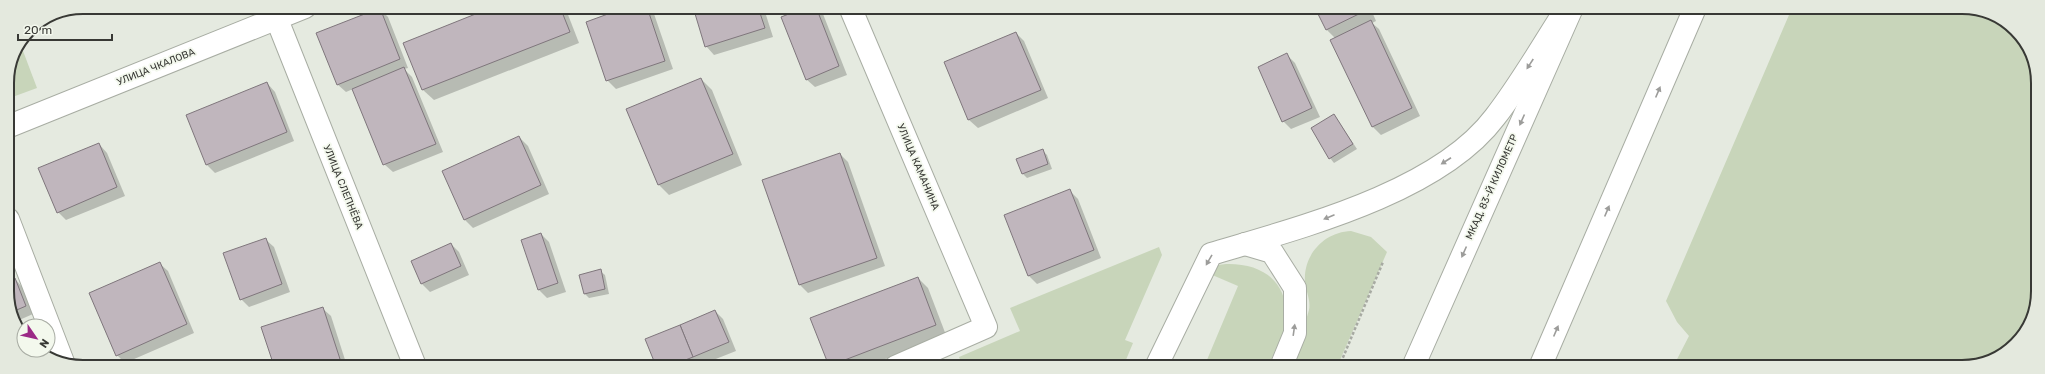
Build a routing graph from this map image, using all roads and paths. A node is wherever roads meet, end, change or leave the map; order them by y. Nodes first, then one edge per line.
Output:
1 (272, 14) edge
2 (274, 14) edge
3 (853, 14) edge
4 (1563, 14) edge
5 (1569, 14) edge
6 (1692, 14) edge
7 (14, 124) edge
8 (14, 235) edge
9 (1245, 244) junction
10 (1383, 262) dead end
11 (61, 356) edge
12 (413, 360) edge
13 (909, 360) edge
14 (1159, 360) edge
15 (1284, 360) edge
16 (1342, 360) edge
17 (1416, 360) edge
18 (1543, 360) edge

1 - 7 main road, УЛИЦА ЧКАЛОВА
2 - 12 main road, УЛИЦА СЛЕПНЁВА
3 - 13 main road, УЛИЦА КАМАНИНА
4 -> 9 main road
5 -> 17 main road, МКАД, 83-Й КИЛОМЕТР
18 -> 6 main road
8 - 11 main road
9 -> 14 main road
15 -> 9 main road
10 - 16 path

